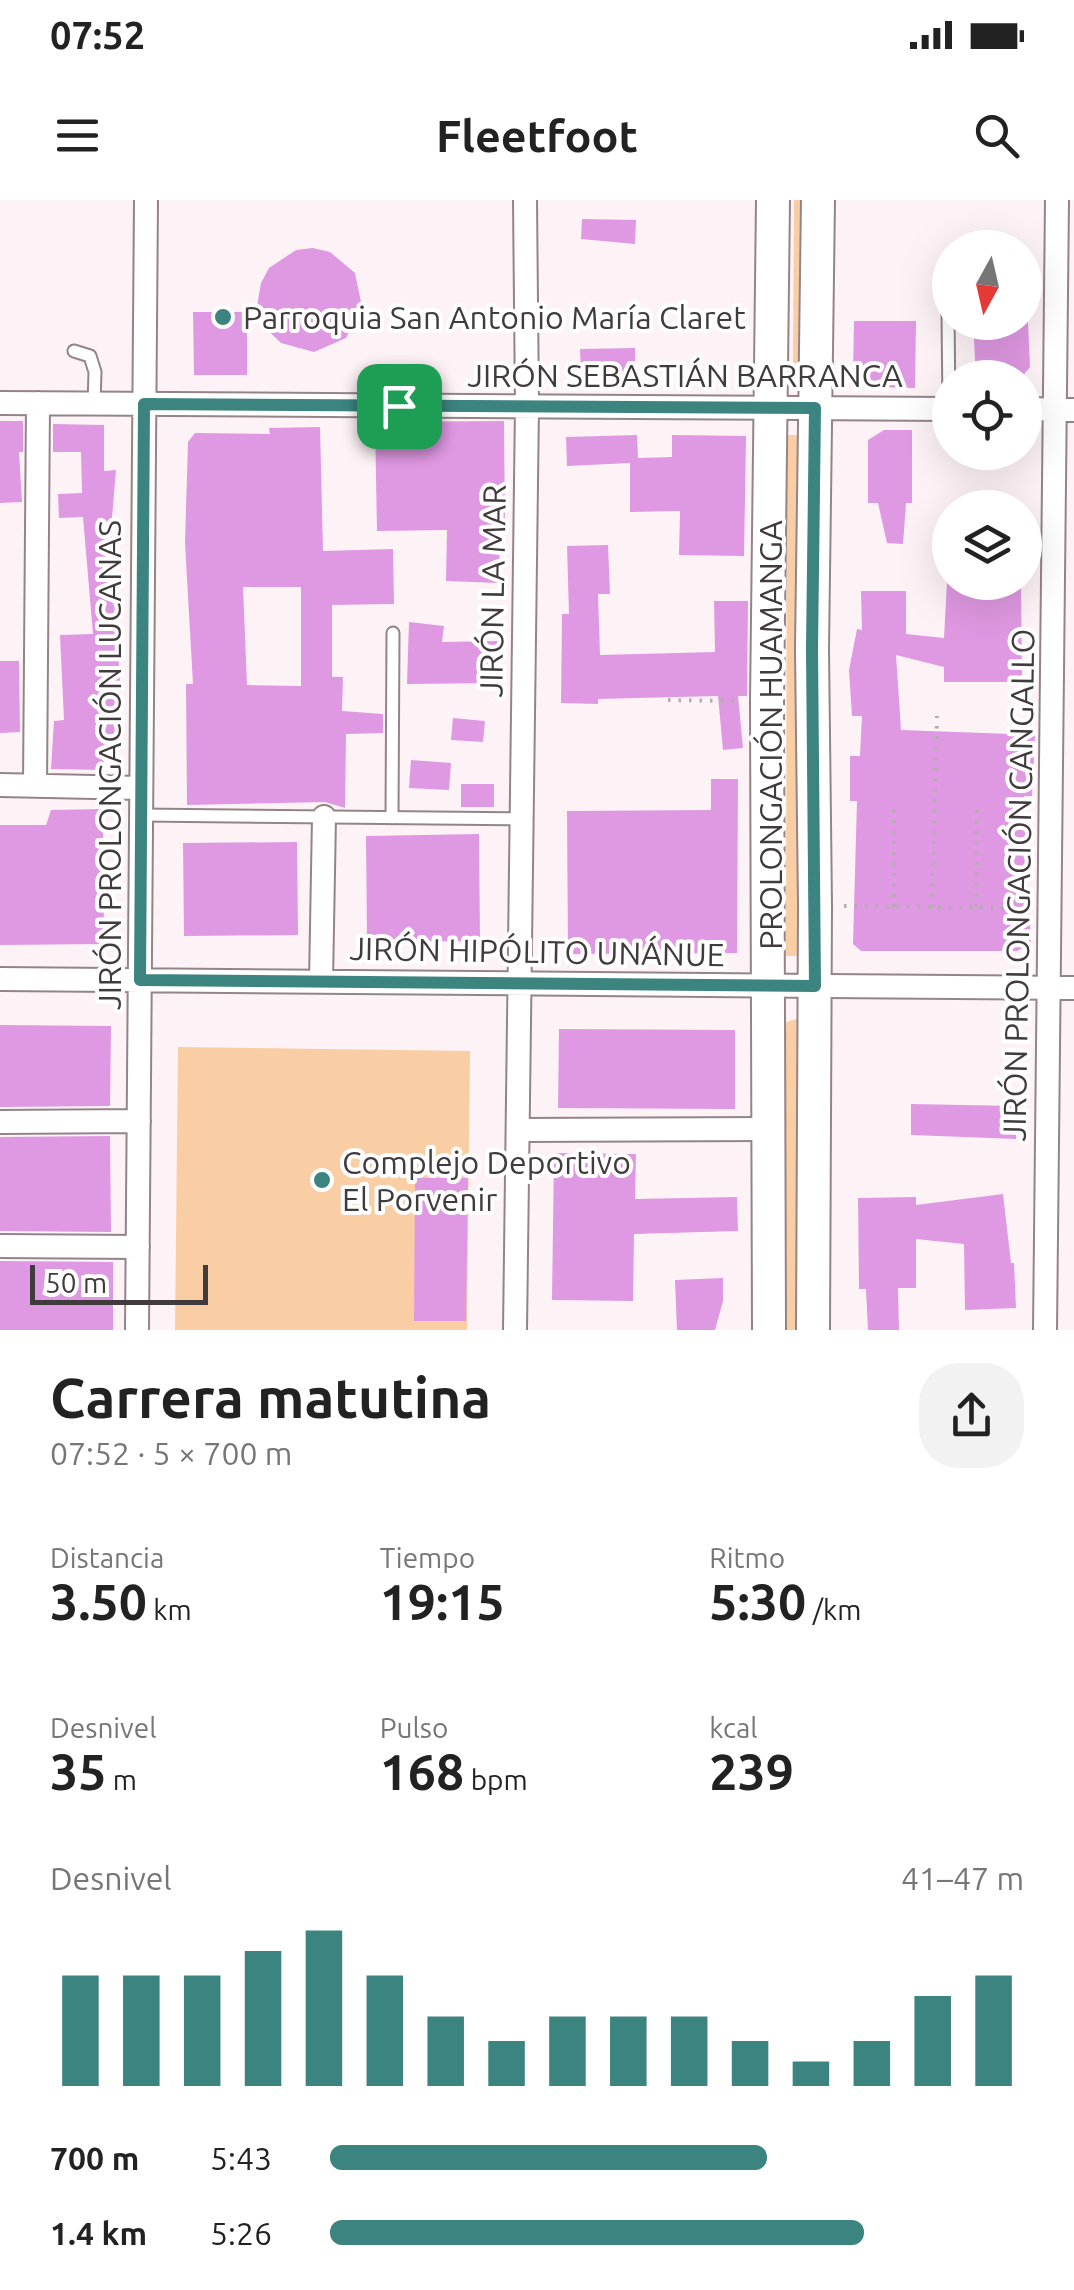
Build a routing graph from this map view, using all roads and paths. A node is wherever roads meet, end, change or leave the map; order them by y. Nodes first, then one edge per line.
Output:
1 (146, 200) edge
2 (526, 200) edge
3 (773, 200) edge
4 (818, 200) edge
5 (1057, 200) edge
6 (74, 351) dead end
7 (0, 403) edge
8 (38, 404) junction
9 (94, 404) junction
10 (144, 404) junction
11 (527, 406) junction
12 (770, 408) junction
13 (815, 408) junction
14 (1069, 408) edge
15 (932, 409) edge
16 (1042, 409) edge
17 (394, 634) dead end
18 (668, 700) dead end
19 (767, 702) junction
20 (937, 716) dead end
21 (0, 784) edge
22 (35, 786) junction
23 (141, 788) junction
24 (977, 807) dead end
25 (894, 809) dead end
26 (141, 815) junction
27 (324, 816) junction
28 (392, 818) junction
29 (522, 819) junction
30 (815, 906) junction
31 (894, 906) junction
32 (932, 907) junction
33 (976, 908) junction
34 (1049, 908) junction
35 (0, 979) edge
36 (140, 980) junction
37 (321, 982) junction
38 (520, 983) junction
39 (771, 986) junction
40 (815, 986) junction
41 (1048, 988) junction
42 (1074, 988) edge
43 (139, 1121) junction
44 (0, 1122) edge
45 (518, 1130) junction
46 (770, 1130) junction
47 (0, 1246) edge
48 (138, 1246) junction
49 (137, 1330) edge
50 (515, 1330) edge
51 (769, 1330) edge
52 (813, 1330) edge
53 (1045, 1330) edge

1 - 10 street, JIRÓN PROLONGACIÓN LUCANAS
2 - 11 street, JIRÓN LA MAR
3 - 12 street, PROLONGACIÓN HUAMANGA
4 - 13 street, PROLONGACIÓN HUAMANGA
5 - 14 street, JIRÓN PROLONGACIÓN CANGALLO
6 - 9 lane
7 - 8 street, JIRÓN SEBASTIÁN BARRANCA
8 - 9 street, JIRÓN SEBASTIÁN BARRANCA
8 - 22 street
9 - 10 street, JIRÓN SEBASTIÁN BARRANCA
10 - 11 street, JIRÓN SEBASTIÁN BARRANCA
10 - 23 street, JIRÓN PROLONGACIÓN LUCANAS
11 - 12 street, JIRÓN SEBASTIÁN BARRANCA
11 - 29 street, JIRÓN LA MAR
12 - 13 street, JIRÓN SEBASTIÁN BARRANCA
12 - 19 street, PROLONGACIÓN HUAMANGA
13 - 15 street, JIRÓN SEBASTIÁN BARRANCA
13 - 30 street, PROLONGACIÓN HUAMANGA
14 - 16 street
14 - 34 street, JIRÓN PROLONGACIÓN CANGALLO
17 - 28 lane
18 - 19 path
19 - 39 street, PROLONGACIÓN HUAMANGA
20 - 32 path
21 - 22 street
22 - 23 street
23 - 26 street, JIRÓN PROLONGACIÓN LUCANAS
24 - 33 path
25 - 31 path
26 - 27 lane
26 - 36 street, JIRÓN PROLONGACIÓN LUCANAS
27 - 28 lane
27 - 37 street
28 - 29 lane
29 - 38 street, JIRÓN LA MAR
30 - 31 path
30 - 40 street, PROLONGACIÓN HUAMANGA
31 - 32 path
32 - 33 path
33 - 34 path
34 - 41 street, JIRÓN PROLONGACIÓN CANGALLO
35 - 36 street, JIRÓN HIPÓLITO UNÁNUE
36 - 37 street, JIRÓN HIPÓLITO UNÁNUE
36 - 43 street, JIRÓN PROLONGACIÓN LUCANAS
37 - 38 street, JIRÓN HIPÓLITO UNÁNUE
38 - 39 street, JIRÓN HIPÓLITO UNÁNUE
38 - 45 street, JIRÓN LA MAR
39 - 40 street, JIRÓN HIPÓLITO UNÁNUE
39 - 46 street, PROLONGACIÓN HUAMANGA
40 - 41 street, JIRÓN HIPÓLITO UNÁNUE
40 - 52 street, PROLONGACIÓN HUAMANGA
41 - 42 street, JIRÓN HIPÓLITO UNÁNUE
41 - 53 street, JIRÓN PROLONGACIÓN CANGALLO
43 - 44 street
43 - 48 street, JIRÓN PROLONGACIÓN LUCANAS
45 - 46 street
45 - 50 street, JIRÓN LA MAR
46 - 51 street, PROLONGACIÓN HUAMANGA
47 - 48 street
48 - 49 street, JIRÓN PROLONGACIÓN LUCANAS

